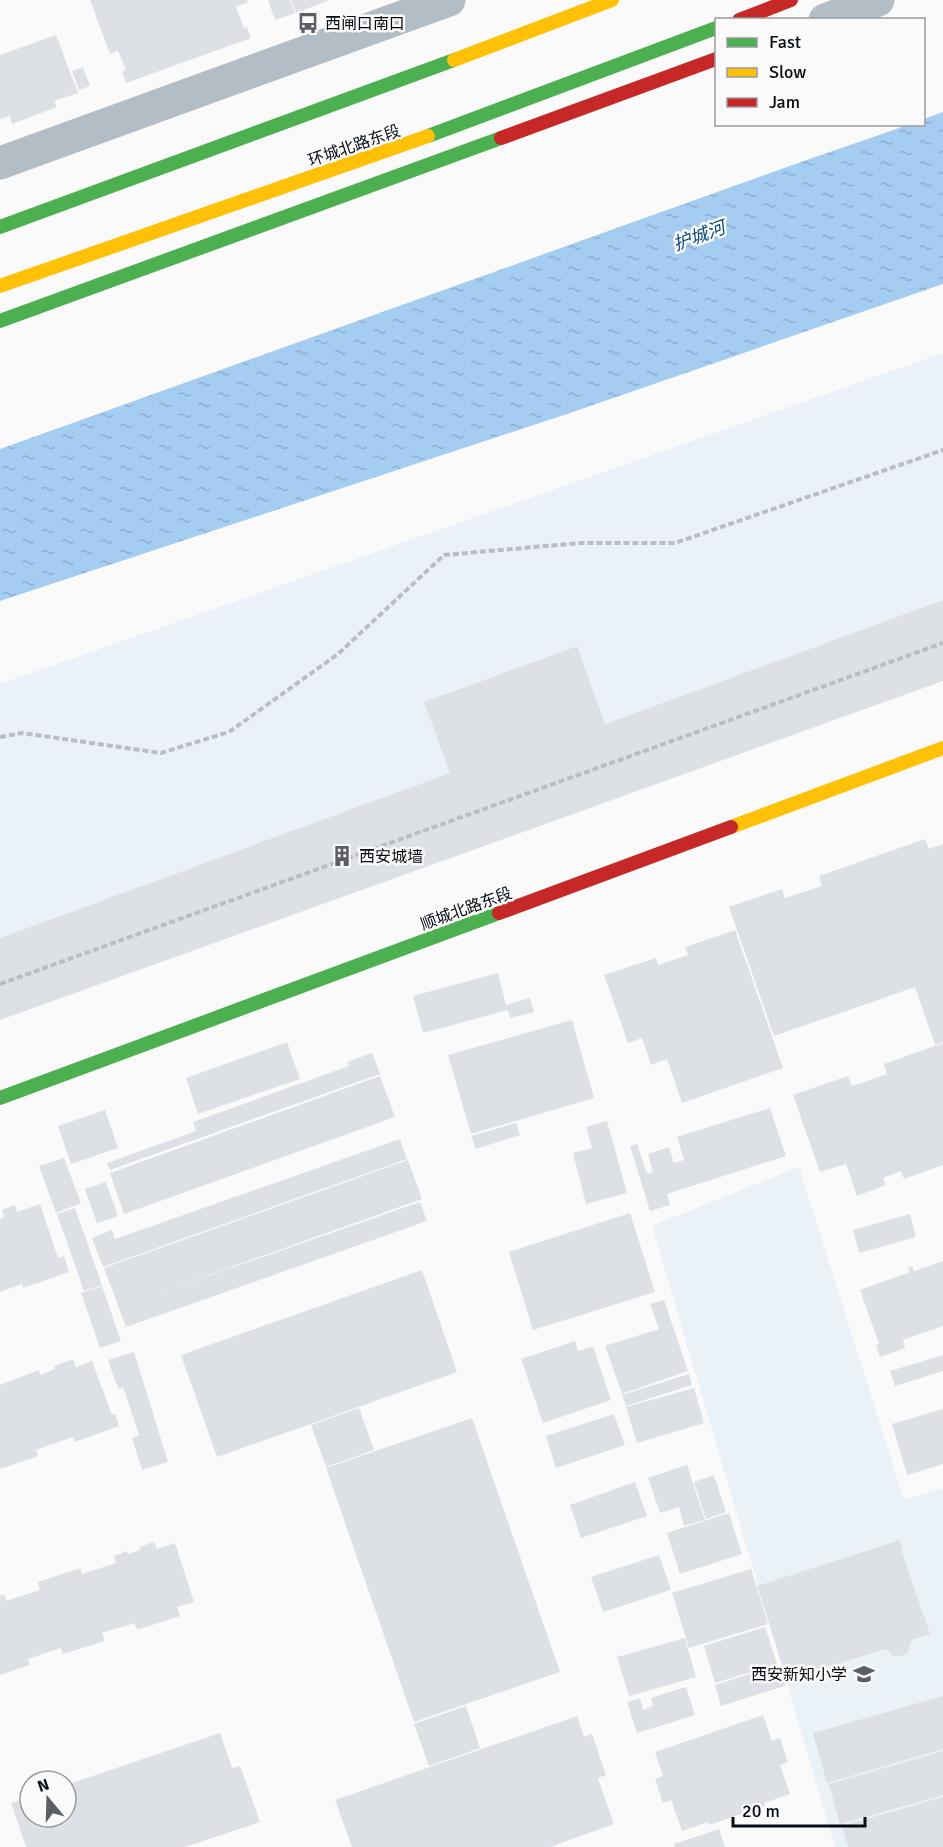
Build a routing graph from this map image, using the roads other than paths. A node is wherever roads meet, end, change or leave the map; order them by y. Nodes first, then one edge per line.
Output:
1 (449, 0) edge
2 (612, 0) edge
3 (791, 0) edge
4 (878, 0) edge
5 (744, 18) edge
6 (830, 18) edge
7 (715, 29) edge
8 (715, 60) edge
9 (0, 163) edge
10 (0, 227) edge
11 (0, 286) edge
12 (0, 321) edge
13 (943, 748) edge
14 (0, 1098) edge

1 - 9 street
2 - 10 street
3 - 5 street
4 - 6 street
7 - 11 street, 环城北路东段
8 - 12 street
13 - 14 street, 顺城北路东段

